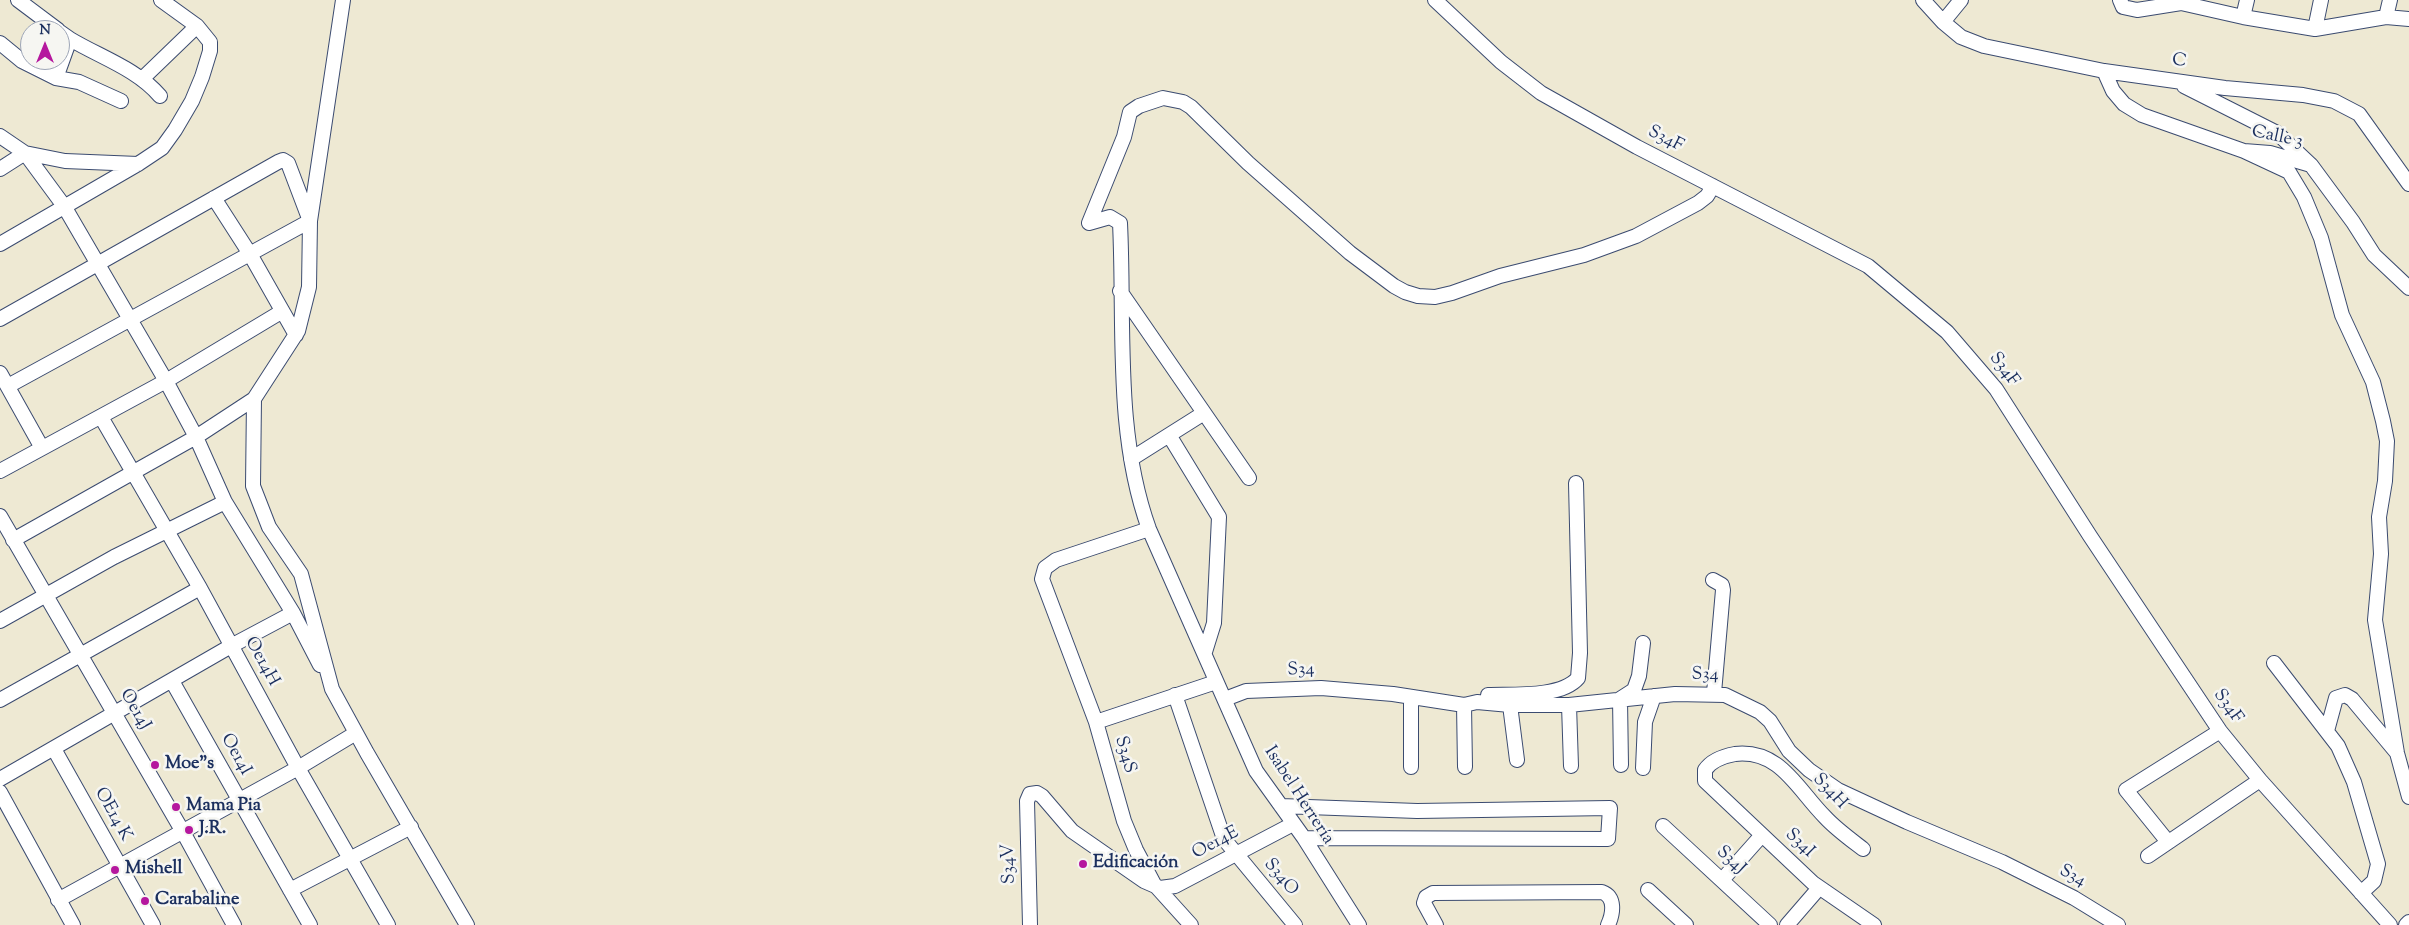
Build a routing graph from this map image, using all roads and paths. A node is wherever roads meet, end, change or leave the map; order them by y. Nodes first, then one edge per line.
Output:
1 (18, 0) edge
2 (161, 0) edge
3 (343, 0) edge
4 (1435, 0) edge
5 (1923, 0) edge
6 (1960, 0) edge
7 (2120, 0) edge
8 (2246, 0) edge
9 (2322, 0) edge
10 (2390, 0) edge
11 (2169, 2) edge
12 (2243, 17) junction
13 (2386, 17) junction
14 (2409, 19) edge
15 (44, 20) edge
16 (1943, 22) junction
17 (197, 26) junction
18 (2316, 29) junction
19 (70, 38) edge
20 (0, 43) edge
21 (57, 70) edge
22 (2104, 71) junction
23 (56, 78) junction
24 (142, 79) junction
25 (2174, 81) junction
26 (160, 96) dead end
27 (121, 101) dead end
28 (0, 136) edge
29 (2244, 150) junction
30 (24, 153) junction
31 (138, 164) junction
32 (2311, 165) junction
33 (0, 169) edge
34 (2409, 184) edge
35 (1713, 186) junction
36 (214, 198) junction
37 (64, 206) junction
38 (310, 220) junction
39 (0, 244) edge
40 (250, 254) junction
41 (96, 262) junction
42 (2409, 288) edge
43 (1120, 291) junction
44 (281, 312) junction
45 (0, 319) edge
46 (130, 320) junction
47 (296, 335) junction
48 (0, 373) edge
49 (166, 381) junction
50 (8, 386) junction
51 (254, 399) junction
52 (1204, 413) junction
53 (101, 417) junction
54 (1169, 435) junction
55 (196, 437) junction
56 (42, 448) junction
57 (1131, 459) junction
58 (0, 471) edge
59 (132, 472) junction
60 (1248, 478) dead end
61 (1576, 483) dead end
62 (225, 502) junction
63 (0, 516) edge
64 (1149, 529) junction
65 (167, 530) junction
66 (13, 540) junction
67 (1713, 580) dead end
68 (200, 588) junction
69 (46, 596) junction
70 (293, 613) junction
71 (0, 621) edge
72 (1643, 643) dead end
73 (231, 646) junction
74 (1205, 652) junction
75 (81, 654) junction
76 (2274, 664) dead end
77 (172, 681) junction
78 (1216, 682) junction
79 (332, 689) junction
80 (1714, 693) junction
81 (1175, 695) junction
82 (1654, 696) junction
83 (1411, 697) junction
84 (1620, 698) junction
85 (1225, 699) junction
86 (0, 700) edge
87 (1471, 703) junction
88 (1510, 705) junction
89 (1569, 705) junction
90 (114, 712) junction
91 (1096, 722) junction
92 (2220, 731) junction
93 (2327, 731) junction
94 (356, 733) junction
95 (54, 749) junction
96 (2397, 754) junction
97 (1770, 759) joint
98 (1517, 760) dead end
99 (1621, 765) dead end
100 (1571, 766) dead end
101 (1411, 767) dead end
102 (1465, 767) dead end
103 (298, 768) junction
104 (1643, 768) dead end
105 (0, 779) edge
106 (2260, 780) junction
107 (0, 792) edge
108 (2409, 796) edge
109 (239, 800) junction
110 (1281, 806) junction
111 (1293, 824) junction
112 (1663, 826) dead end
113 (411, 828) junction
114 (183, 832) junction
115 (1762, 835) junction
116 (1304, 838) junction
117 (2168, 842) junction
118 (1863, 849) dead end
119 (1236, 855) junction
120 (2148, 856) dead end
121 (349, 859) junction
122 (120, 867) junction
123 (1722, 880) junction
124 (1154, 884) junction
125 (1819, 888) junction
126 (290, 890) junction
127 (1648, 890) dead end
128 (2361, 893) junction
129 (58, 900) junction
130 (308, 922) edge
131 (73, 925) edge
132 (153, 925) edge
133 (234, 925) edge
134 (293, 925) edge
135 (388, 925) edge
136 (467, 925) edge
137 (1030, 925) edge
138 (1191, 925) edge
139 (1295, 925) edge
140 (1359, 925) edge
141 (1436, 925) edge
142 (1608, 925) edge
143 (1686, 925) edge
144 (1770, 925) edge
145 (1787, 925) edge
146 (1874, 925) edge
147 (2118, 925) edge
148 (2390, 925) edge

1 - 15 street
2 - 17 street
3 - 38 street
4 - 35 street, S34F
5 - 16 street, C
6 - 16 street
7 - 11 street
8 - 12 street
9 - 18 street
10 - 13 street
11 - 12 street
12 - 18 street
13 - 14 street
13 - 18 street
16 - 22 street, C
17 - 24 street
17 - 31 street
19 - 24 street
20 - 23 street
21 - 23 street
22 - 25 street, C
22 - 29 street, Calle 3
23 - 27 street
24 - 26 street
25 - 32 street
25 - 34 street, C
28 - 30 street
29 - 32 street, Calle 3
29 - 96 street
30 - 31 street
30 - 33 street
30 - 37 street
31 - 37 street
32 - 42 street, Calle 3
35 - 43 street, Isabel Herrería
35 - 92 street, S34F
36 - 38 street
36 - 40 street
36 - 41 street
37 - 39 street
37 - 41 street
38 - 40 street
38 - 47 street
40 - 44 street
40 - 46 street
41 - 45 street
41 - 46 street
43 - 52 street
43 - 57 street, Isabel Herrería
44 - 47 street
44 - 49 street
46 - 49 street
46 - 50 street
47 - 51 street
48 - 50 street
49 - 53 street
49 - 55 street
50 - 56 street
51 - 55 street
51 - 79 street
52 - 54 street
52 - 60 street
53 - 56 street
53 - 59 street, Oe14H
54 - 57 street
54 - 74 street
55 - 59 street
55 - 62 street
56 - 58 street
57 - 64 street, Isabel Herrería
59 - 65 street, Oe14H
59 - 66 street
61 - 87 street
62 - 65 street
62 - 70 street
63 - 66 street, Oe14J
64 - 74 street, Isabel Herrería
64 - 91 street, S34S
65 - 68 street, Oe14H
65 - 69 street
66 - 69 street, Oe14J
67 - 80 street
68 - 73 street, Oe14H
68 - 75 street
69 - 71 street
69 - 75 street, Oe14J
70 - 73 street
70 - 79 street
72 - 84 street
73 - 77 street
73 - 103 street, Oe14H
74 - 78 street, Isabel Herrería
75 - 86 street
75 - 90 street, Oe14J
76 - 93 street
77 - 90 street
77 - 109 street, Oe14I
78 - 81 street
78 - 85 street, Isabel Herrería
79 - 94 street
80 - 82 street, S34
80 - 147 street, S34
81 - 91 street
81 - 119 street, S34O
82 - 84 street, S34
82 - 104 street
83 - 85 street, S34
83 - 87 street, S34
83 - 101 street
84 - 89 street, S34
84 - 99 street
85 - 110 street, Isabel Herrería
87 - 88 street, S34
87 - 102 street
88 - 89 street, S34
88 - 98 street
89 - 100 street
90 - 95 street
90 - 114 street, Oe14J
91 - 124 street, S34S
92 - 106 street, S34F
92 - 117 street
93 - 96 street
93 - 128 street
94 - 103 street
94 - 113 street
95 - 105 street
95 - 122 street, OE14 K
96 - 108 street
97 - 115 street, S34I
97 - 118 street, S34H
103 - 109 street
103 - 121 street, Oe14H
106 - 117 street
106 - 128 street, S34F
107 - 129 street
109 - 114 street
109 - 126 street, Oe14I
110 - 111 street, Isabel Herrería
110 - 116 street
111 - 116 street, Isabel Herrería
111 - 119 street, Oe14E
112 - 123 street, S34J
113 - 121 street
113 - 136 street
114 - 122 street
114 - 133 street, Oe14J
115 - 123 street
115 - 125 street, S34I
116 - 140 street, Isabel Herrería
117 - 120 street
119 - 124 street, Oe14E
119 - 139 street, S34O
121 - 126 street
121 - 135 street, Oe14H
122 - 129 street
122 - 132 street, OE14 K
123 - 144 street, S34J
124 - 137 street, S34V
124 - 138 street, S34S
125 - 145 street
125 - 146 street, S34I
126 - 130 street, Oe14I
127 - 143 street
128 - 148 street, S34F
129 - 131 street
130 - 134 street
141 - 142 street

